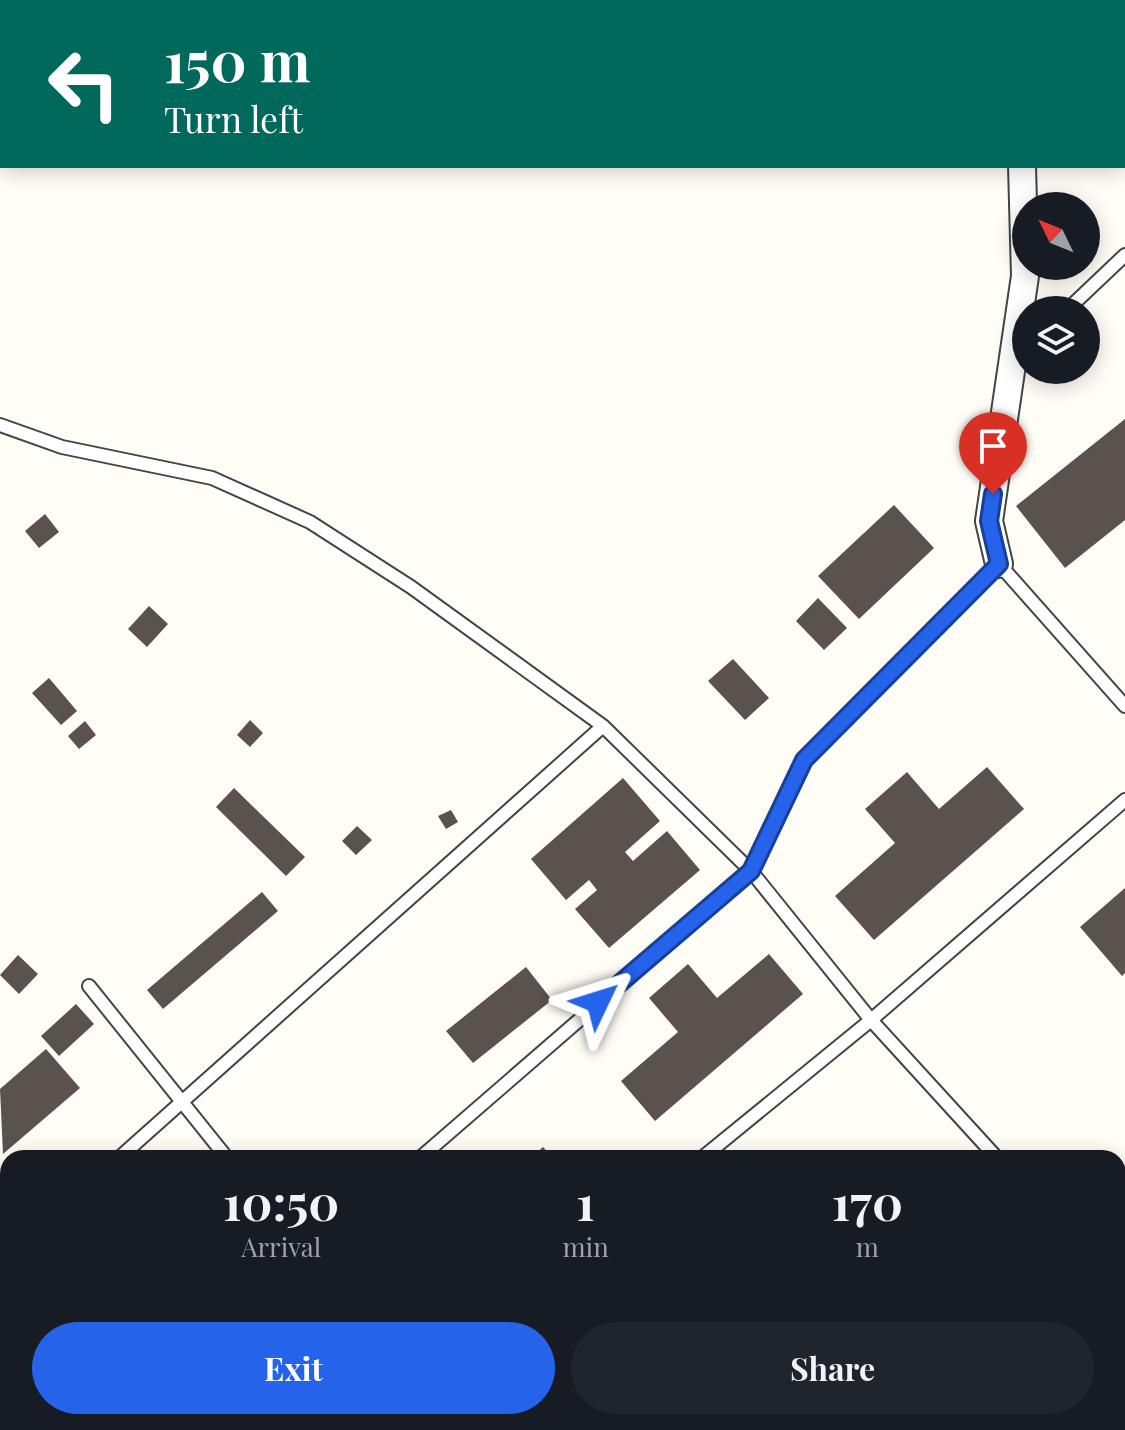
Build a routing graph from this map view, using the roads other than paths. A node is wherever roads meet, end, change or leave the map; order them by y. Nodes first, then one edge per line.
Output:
1 (1022, 168) edge
2 (1125, 255) edge
3 (1023, 296) edge
4 (1082, 296) edge
5 (1014, 384) edge
6 (0, 425) edge
7 (999, 564) junction
8 (1125, 706) edge
9 (603, 726) junction
10 (1125, 800) edge
11 (751, 871) junction
12 (89, 986) dead end
13 (871, 1020) junction
14 (182, 1103) junction
15 (128, 1150) edge
16 (220, 1150) edge
17 (429, 1150) edge
18 (712, 1150) edge
19 (990, 1150) edge

1 - 3 street
2 - 4 lane
5 - 7 street
6 - 9 lane
7 - 8 lane
7 - 11 lane
9 - 11 lane
9 - 14 lane
10 - 13 lane
11 - 13 lane
11 - 17 lane
12 - 14 lane
13 - 18 lane
13 - 19 lane
14 - 15 lane
14 - 16 lane

